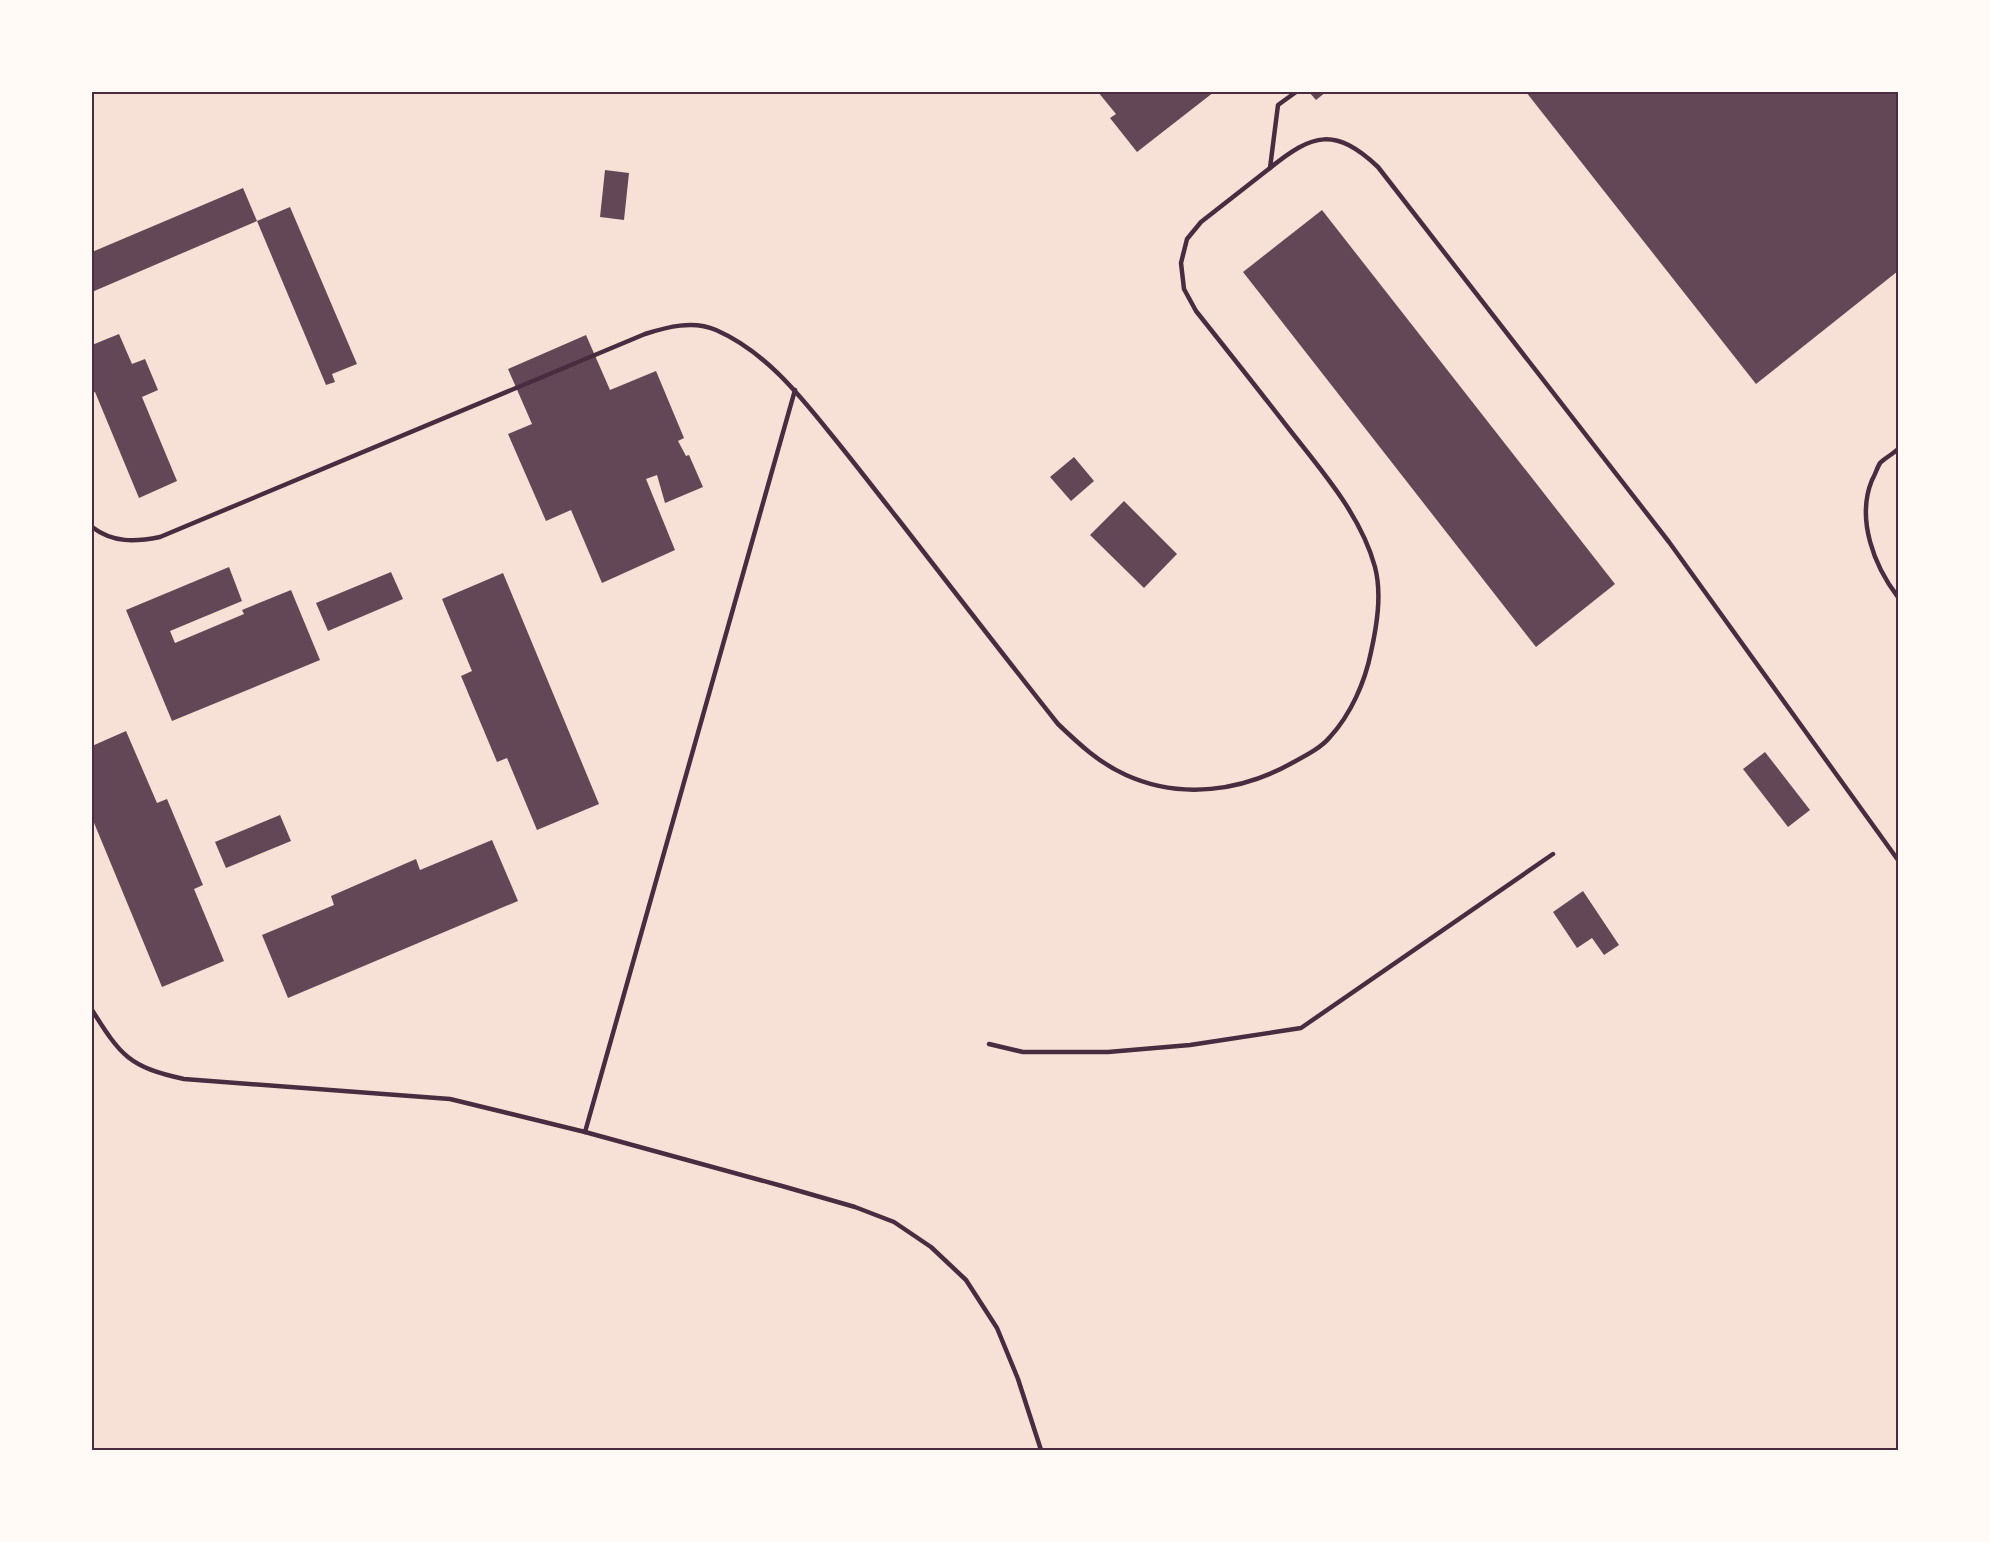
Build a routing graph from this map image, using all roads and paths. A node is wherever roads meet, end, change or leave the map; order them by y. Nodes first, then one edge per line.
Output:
1 (1296, 92) edge
2 (1270, 168) junction
3 (795, 390) junction
4 (1899, 449) edge
5 (92, 527) edge
6 (1899, 597) edge
7 (1552, 854) dead end
8 (1899, 860) edge
9 (92, 1010) edge
10 (989, 1044) dead end
11 (585, 1132) junction
12 (1041, 1450) edge

1 - 2 lane
2 - 3 lane
2 - 8 lane
3 - 5 lane
3 - 11 lane
4 - 6 lane
7 - 10 lane
9 - 11 lane
11 - 12 lane

